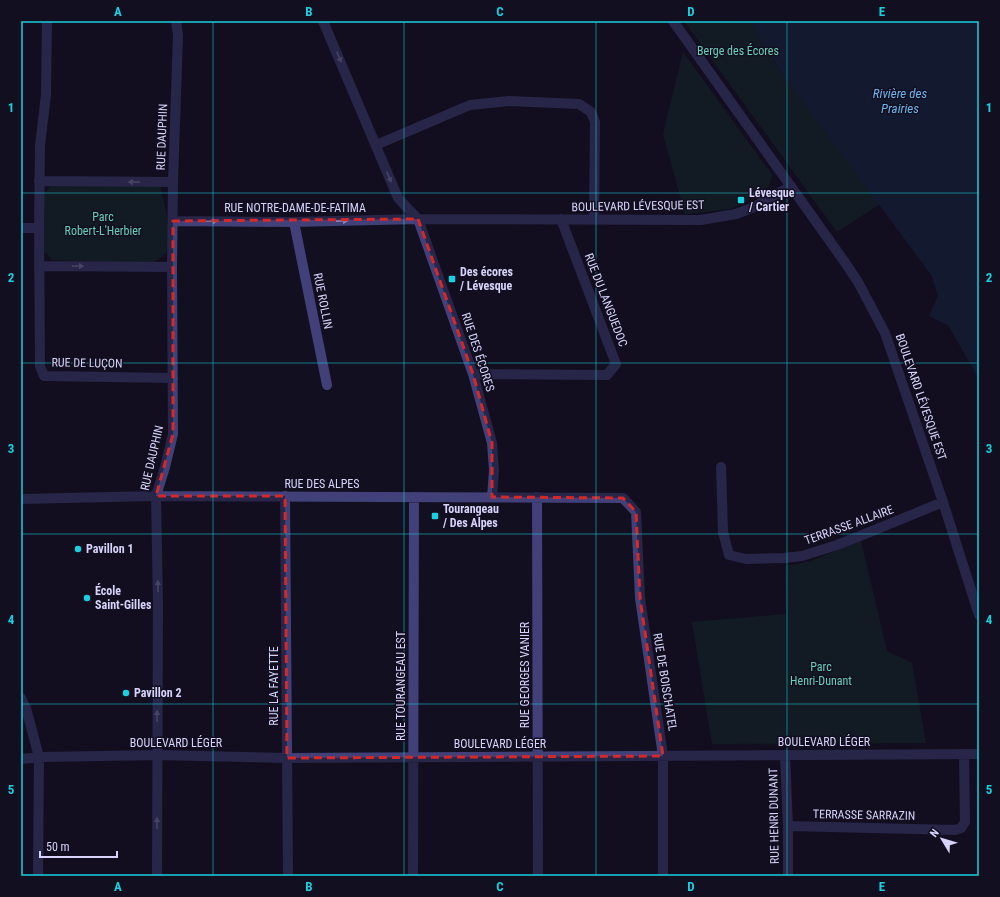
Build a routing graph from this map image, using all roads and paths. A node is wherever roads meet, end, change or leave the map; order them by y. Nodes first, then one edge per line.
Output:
1 (47, 21) edge
2 (176, 21) edge
3 (323, 21) edge
4 (674, 21) edge
5 (376, 145) junction
6 (39, 181) junction
7 (173, 182) junction
8 (790, 186) junction
9 (418, 219) junction
10 (561, 219) junction
11 (594, 220) junction
12 (173, 221) junction
13 (294, 222) junction
14 (21, 228) edge
15 (38, 228) junction
16 (39, 266) junction
17 (172, 267) junction
18 (473, 374) junction
19 (173, 378) junction
20 (327, 385) dead end
21 (721, 468) dead end
22 (156, 496) junction
23 (285, 496) junction
24 (414, 497) junction
25 (492, 497) junction
26 (537, 497) junction
27 (623, 498) joint
28 (21, 499) edge
29 (943, 502) junction
30 (979, 615) edge
31 (21, 698) edge
32 (964, 754) junction
33 (979, 754) edge
34 (157, 755) junction
35 (785, 755) junction
36 (538, 756) junction
37 (663, 756) junction
38 (39, 757) junction
39 (414, 757) junction
40 (287, 758) junction
41 (21, 759) edge
42 (788, 826) junction
43 (38, 876) edge
44 (158, 876) edge
45 (288, 876) edge
46 (413, 876) edge
47 (538, 876) edge
48 (663, 876) edge
49 (788, 876) edge

1 - 6 street, RUE DE LUÇON
2 - 7 street, RUE DAUPHIN
3 -> 5 street
4 - 8 street
5 -> 9 street
5 - 11 street
7 -> 6 street
6 - 15 street, RUE DE LUÇON
7 - 12 street, RUE DAUPHIN
8 - 11 street, BOULEVARD LÉVESQUE EST
8 - 29 street, BOULEVARD LÉVESQUE EST
9 - 10 street, BOULEVARD LÉVESQUE EST
13 -> 9 street, RUE NOTRE-DAME-DE-FATIMA
9 - 18 street, RUE DES ÉCORES
10 - 11 street, BOULEVARD LÉVESQUE EST
10 - 18 street, RUE DU LANGUEDOC
12 -> 13 street, RUE NOTRE-DAME-DE-FATIMA
12 - 17 street, RUE DAUPHIN
13 - 20 street, RUE ROLLIN
14 - 15 street
15 - 16 street, RUE DE LUÇON
16 -> 17 street
16 - 19 street, RUE DE LUÇON
17 - 19 street, RUE DAUPHIN
18 - 25 street, RUE DES ÉCORES
19 - 22 street, RUE DAUPHIN
21 - 29 street, TERRASSE ALLAIRE
22 - 23 street, RUE DES ALPES
22 - 28 street, RUE DES ALPES
34 -> 22 street, RUE DAUPHIN
23 - 24 street, RUE DES ALPES
23 - 40 street, RUE LA FAYETTE
24 - 25 street, RUE DES ALPES
24 - 39 street, RUE TOURANGEAU EST
25 - 26 street, RUE DES ALPES
26 - 27 street, RUE DES ALPES
26 - 36 street, RUE GEORGES VANIER
27 - 37 street, RUE DE BOISCHATEL
29 - 30 street, BOULEVARD LÉVESQUE EST
31 - 38 street
32 - 33 street, BOULEVARD LÉGER
32 - 35 street, BOULEVARD LÉGER
32 - 42 street, TERRASSE SARRAZIN
34 - 38 street, BOULEVARD LÉGER
34 - 40 street, BOULEVARD LÉGER
44 -> 34 street, RUE DAUPHIN
35 - 37 street, BOULEVARD LÉGER
35 - 42 street, RUE HENRI DUNANT
36 - 37 street, BOULEVARD LÉGER
36 - 39 street, BOULEVARD LÉGER
36 - 47 street, RUE GEORGES VANIER
37 - 48 street, RUE DE BOISCHATEL
38 - 41 street, BOULEVARD LÉGER
38 - 43 street
39 - 40 street, BOULEVARD LÉGER
39 - 46 street, RUE TOURANGEAU EST
40 - 45 street, RUE LA FAYETTE
42 - 49 street, RUE HENRI DUNANT

